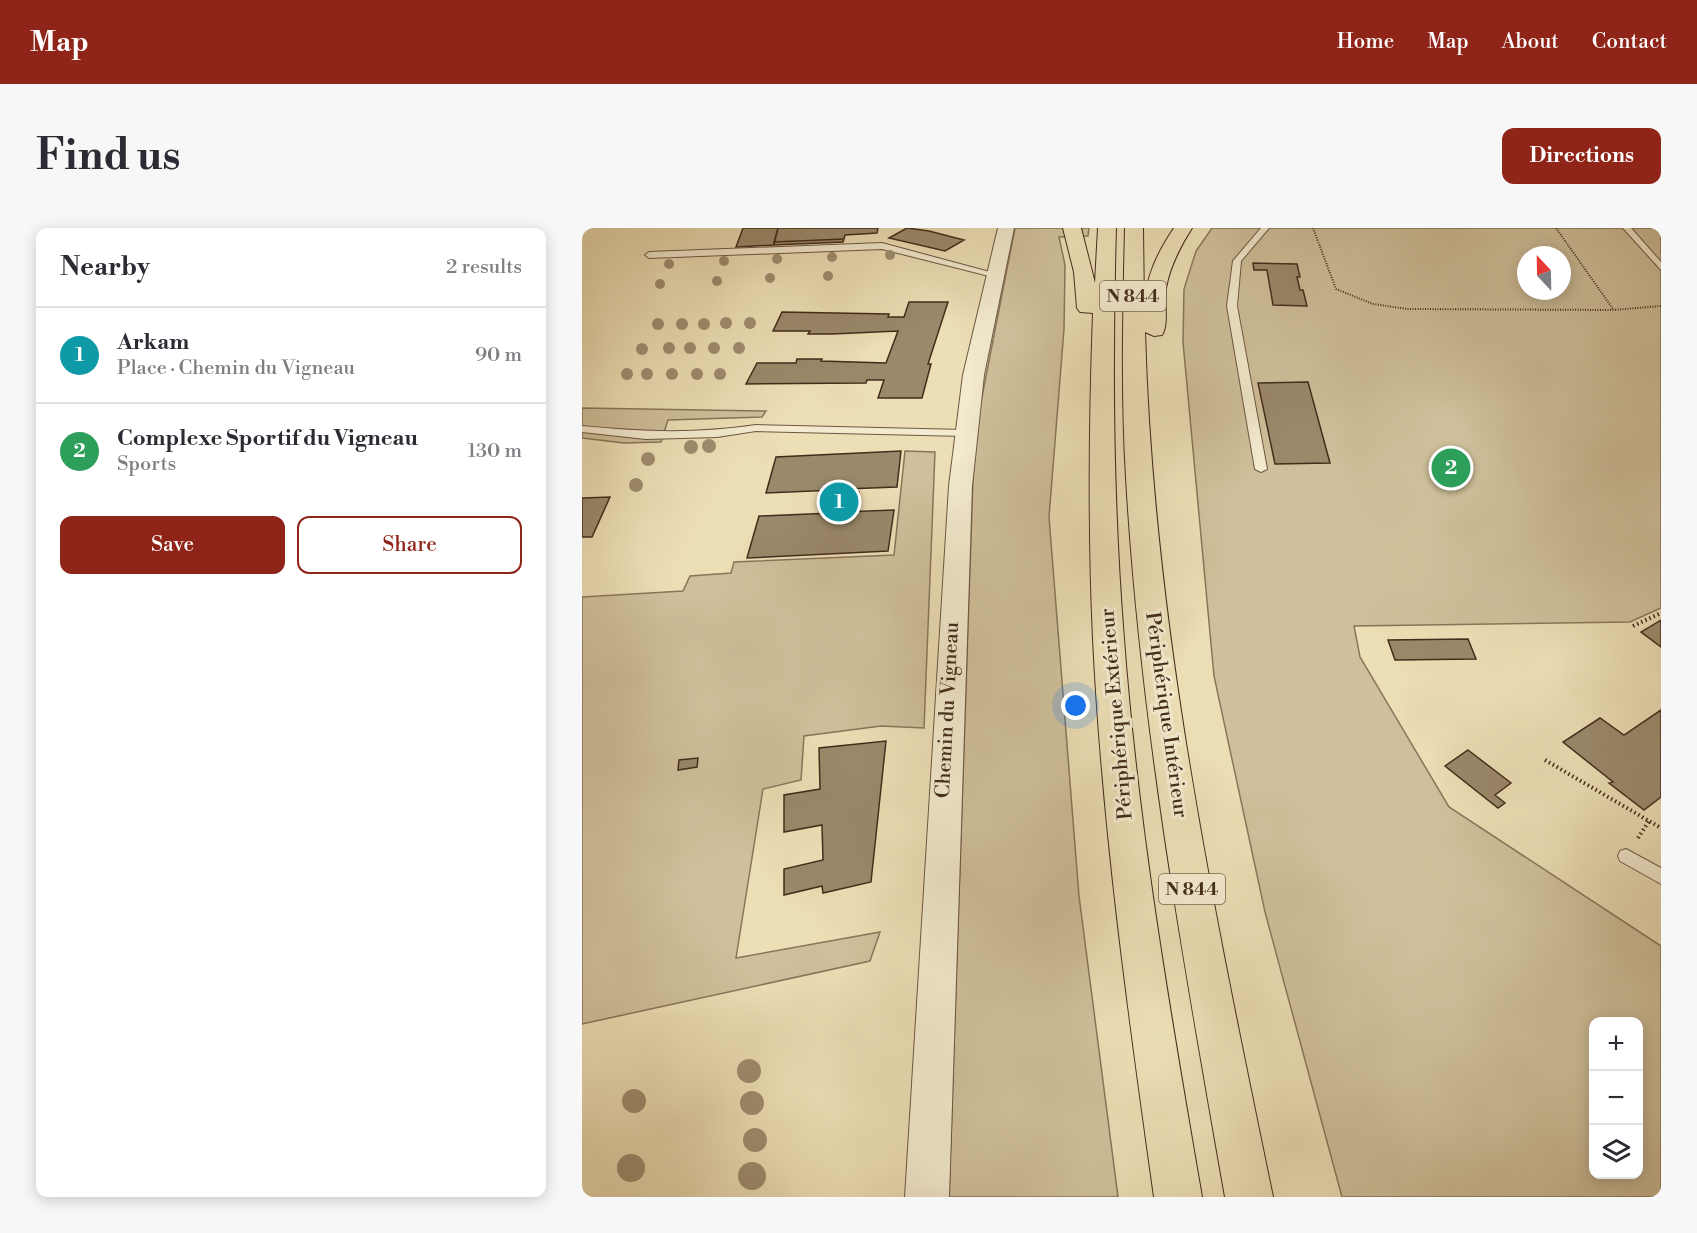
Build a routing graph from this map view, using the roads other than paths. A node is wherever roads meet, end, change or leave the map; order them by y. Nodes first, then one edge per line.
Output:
1 (1006, 228) edge
2 (1072, 228) edge
3 (1107, 228) edge
4 (1134, 228) edge
5 (1183, 228) edge
6 (1265, 228) edge
7 (1627, 228) edge
8 (649, 255) dead end
9 (1661, 267) edge
10 (997, 275) junction
11 (1102, 328) junction
12 (1134, 364) junction
13 (582, 429) edge
14 (965, 433) junction
15 (1261, 469) dead end
16 (1626, 856) dead end
17 (1661, 877) edge
18 (927, 1197) edge
19 (1178, 1197) edge
20 (1249, 1197) edge

1 - 10 street, Chemin du Vigneau
2 - 11 highway
3 - 11 highway, Périphérique Extérieur / N 844
4 - 12 highway, Périphérique Intérieur / N 844
5 - 12 highway
6 - 15 lane
7 - 9 lane
8 - 10 lane
10 - 14 street, Chemin du Vigneau
11 - 19 highway, Périphérique Extérieur / N 844
12 - 20 highway, Périphérique Intérieur / N 844
13 - 14 lane
14 - 18 street, Chemin du Vigneau
16 - 17 lane

